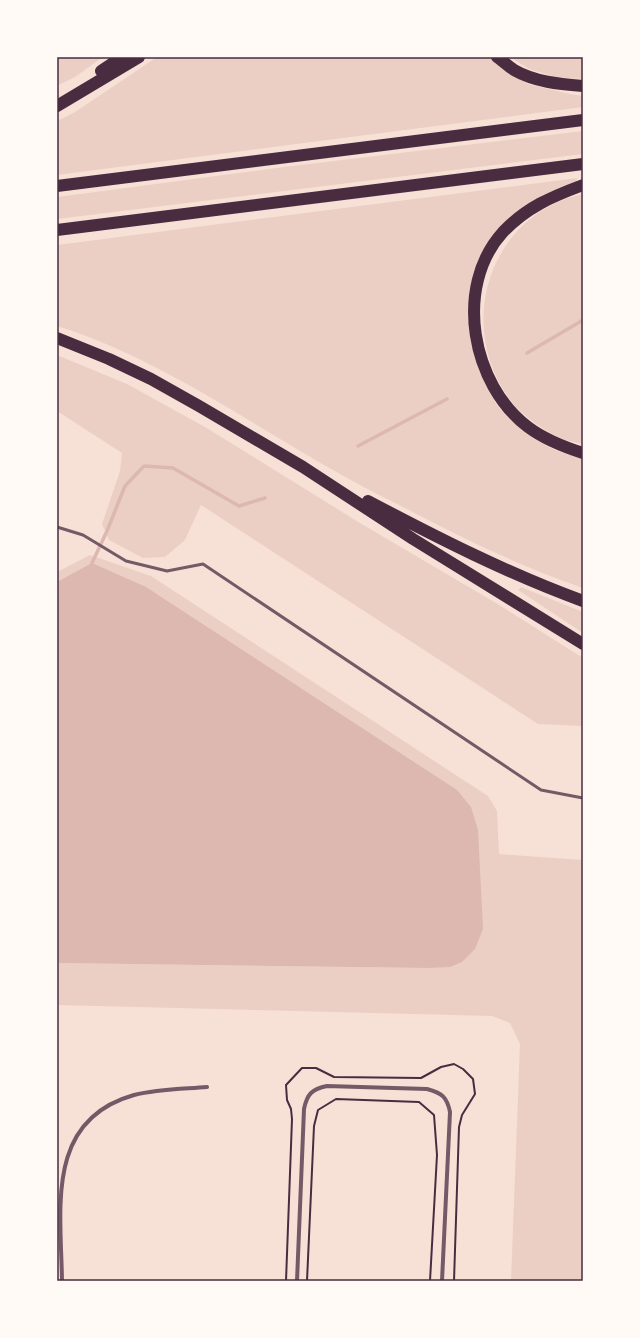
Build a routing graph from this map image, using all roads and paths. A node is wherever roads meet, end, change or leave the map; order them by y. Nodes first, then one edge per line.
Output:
1 (122, 57) edge
2 (139, 57) edge
3 (497, 57) edge
4 (583, 86) edge
5 (57, 101) edge
6 (57, 106) edge
7 (583, 120) edge
8 (583, 164) edge
9 (583, 185) edge
10 (57, 186) edge
11 (57, 230) edge
12 (57, 338) edge
13 (583, 453) edge
14 (303, 467) junction
15 (57, 527) edge
16 (583, 601) edge
17 (583, 644) edge
18 (583, 798) edge
19 (207, 1088) dead end
20 (62, 1281) edge
21 (286, 1281) edge
22 (297, 1281) edge
23 (307, 1281) edge
24 (430, 1281) edge
25 (442, 1281) edge
26 (454, 1281) edge

1 - 5 highway
2 - 6 highway
3 - 4 highway
7 - 10 highway
8 - 11 highway
9 - 13 highway
12 - 14 highway
14 - 16 highway
14 - 17 highway
15 - 18 lane
19 - 20 street
21 - 26 path
22 - 25 street
23 - 24 path

